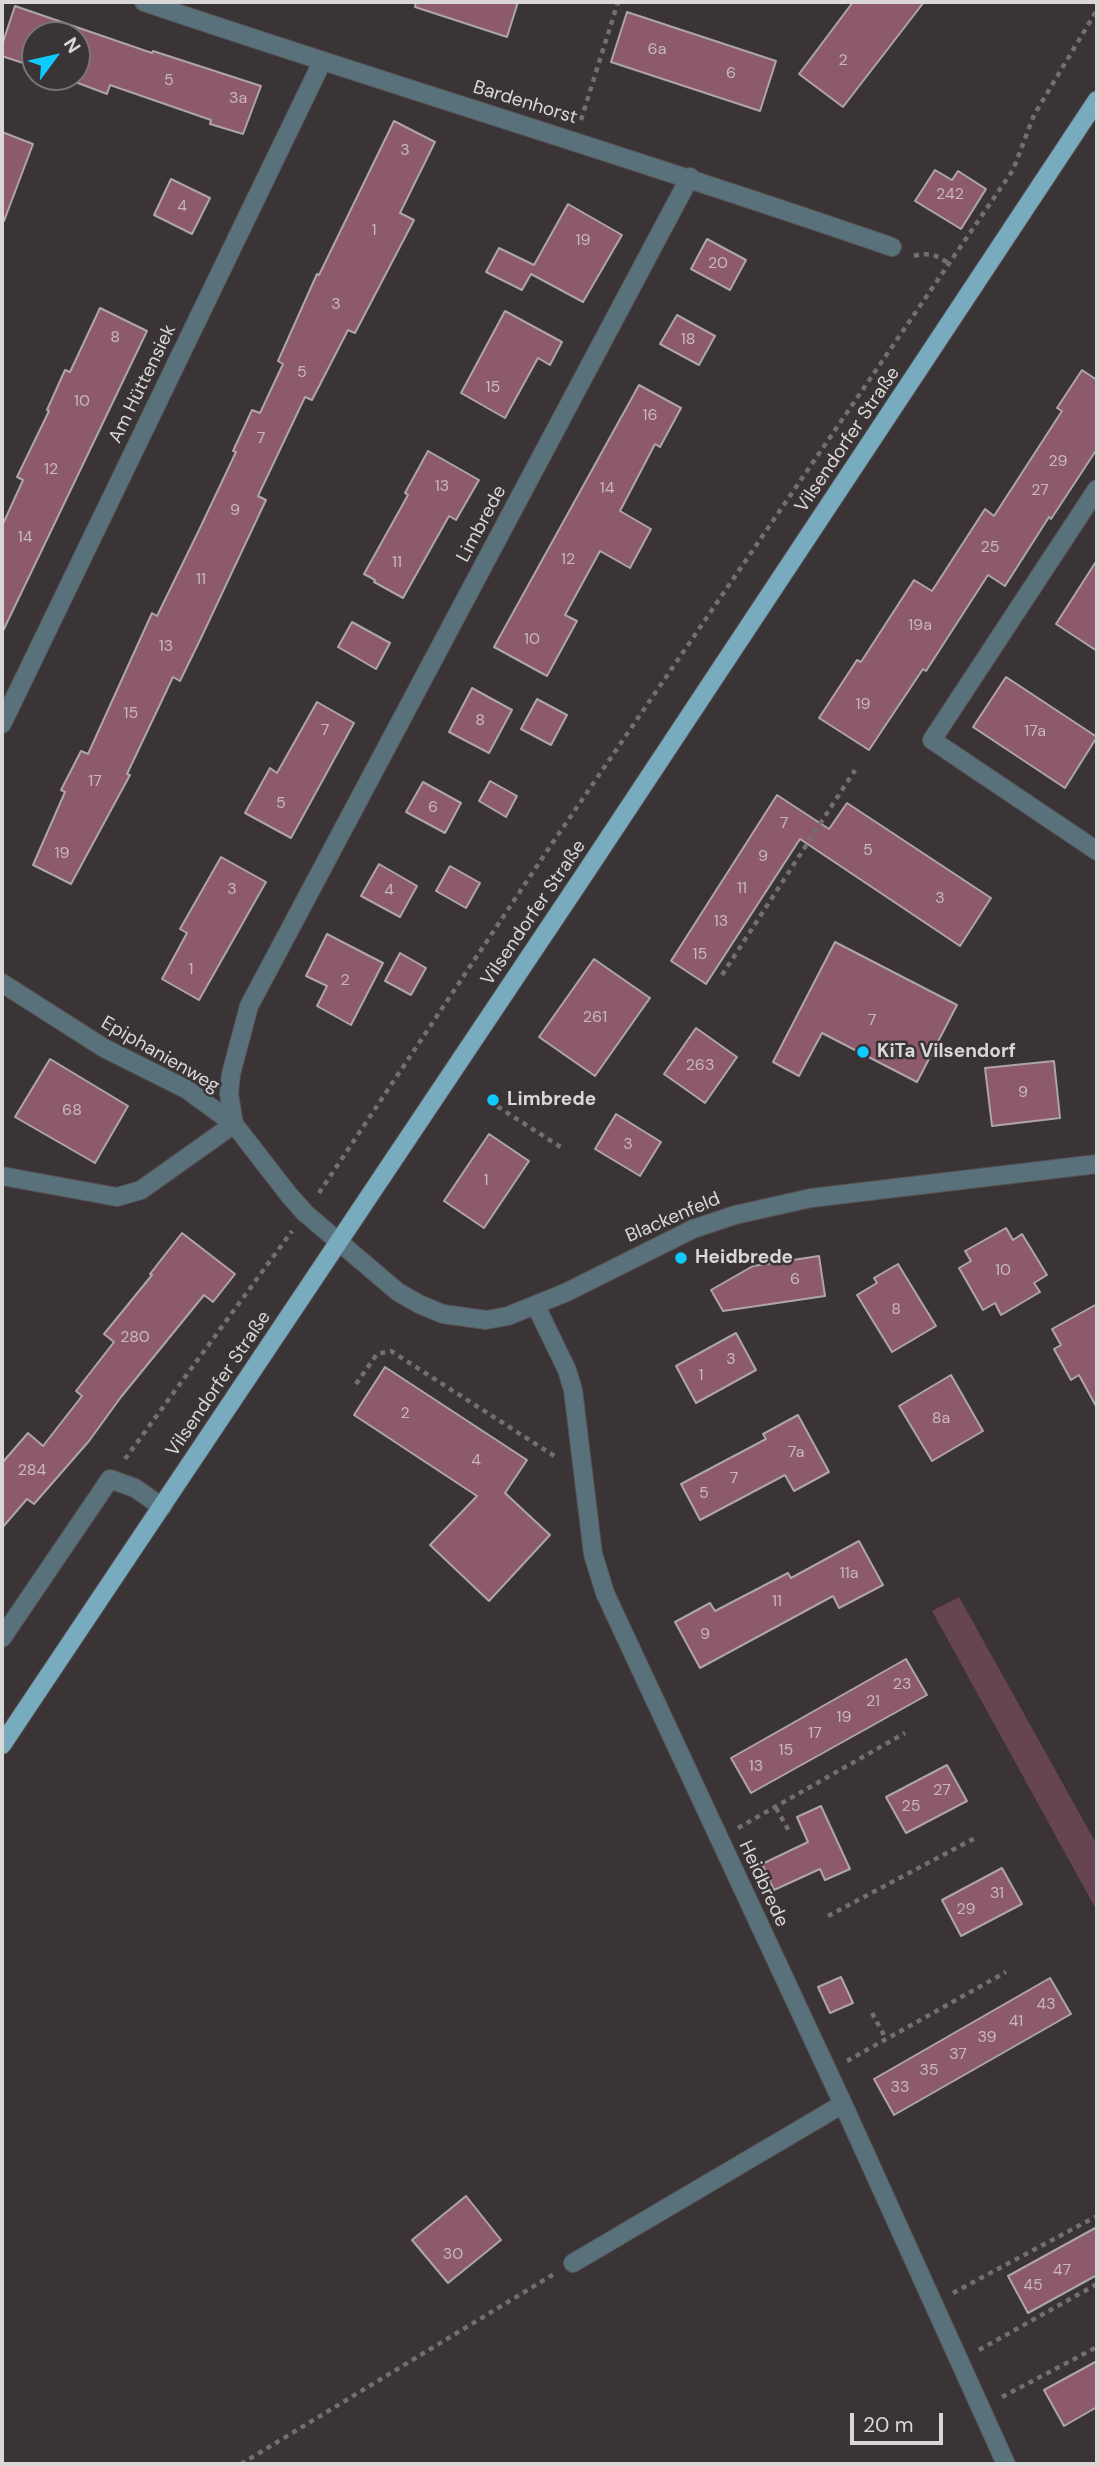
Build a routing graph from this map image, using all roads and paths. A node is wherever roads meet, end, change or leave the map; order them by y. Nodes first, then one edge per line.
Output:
1 (144, 2) edge
2 (618, 2) edge
3 (1097, 10) edge
4 (321, 62) junction
5 (1097, 100) edge
6 (574, 141) junction
7 (690, 177) junction
8 (892, 247) dead end
9 (1097, 489) edge
10 (2, 724) edge
11 (855, 770) dead end
12 (1097, 851) edge
13 (722, 975) dead end
14 (2, 983) edge
15 (489, 1101) dead end
16 (234, 1124) junction
17 (562, 1148) dead end
18 (1097, 1164) edge
19 (2, 1176) edge
20 (305, 1213) junction
21 (339, 1242) junction
22 (536, 1306) junction
23 (356, 1384) dead end
24 (582, 1474) junction
25 (110, 1479) junction
26 (162, 1507) junction
27 (2, 1639) edge
28 (905, 1733) dead end
29 (2, 1745) edge
30 (776, 1808) junction
31 (789, 1831) dead end
32 (718, 1838) junction
33 (975, 1838) dead end
34 (828, 1916) dead end
35 (1006, 1972) dead end
36 (872, 2013) dead end
37 (886, 2039) junction
38 (828, 2072) junction
39 (844, 2104) junction
40 (1097, 2216) edge
41 (573, 2263) joint
42 (1097, 2284) edge
43 (934, 2303) junction
44 (1097, 2347) edge
45 (959, 2361) junction
46 (981, 2408) junction
47 (241, 2464) edge
48 (1006, 2464) edge

1 - 4 street, Bardenhorst
2 - 6 path
3 - 20 path
4 - 6 street, Bardenhorst
4 - 10 street, Am Hüttensiek
5 - 21 main road, Vilsendorfer Straße
6 - 7 street, Bardenhorst
7 - 8 street, Bardenhorst
7 - 16 street, Limbrede
9 - 12 street
11 - 13 path
14 - 16 street, Epiphanienweg
15 - 17 path
16 - 19 street
16 - 20 street, Epiphanienweg
18 - 22 street, Blackenfeld
20 - 21 street, Epiphanienweg
20 - 25 path
21 - 22 street, Blackenfeld
21 - 26 main road, Vilsendorfer Straße
22 - 24 street, Heidbrede
23 - 24 path
24 - 32 street, Heidbrede
25 - 26 street
25 - 27 street
26 - 29 main road, Vilsendorfer Straße
28 - 30 path
30 - 31 path
30 - 32 path
32 - 38 street, Heidbrede
33 - 34 path
35 - 37 path
36 - 37 path
37 - 38 path
38 - 39 street, Heidbrede
39 - 41 street
39 - 43 street, Heidbrede
40 - 43 path
41 - 47 path
42 - 45 path
43 - 45 street, Heidbrede
44 - 46 path
45 - 46 street, Heidbrede
46 - 48 street, Heidbrede

